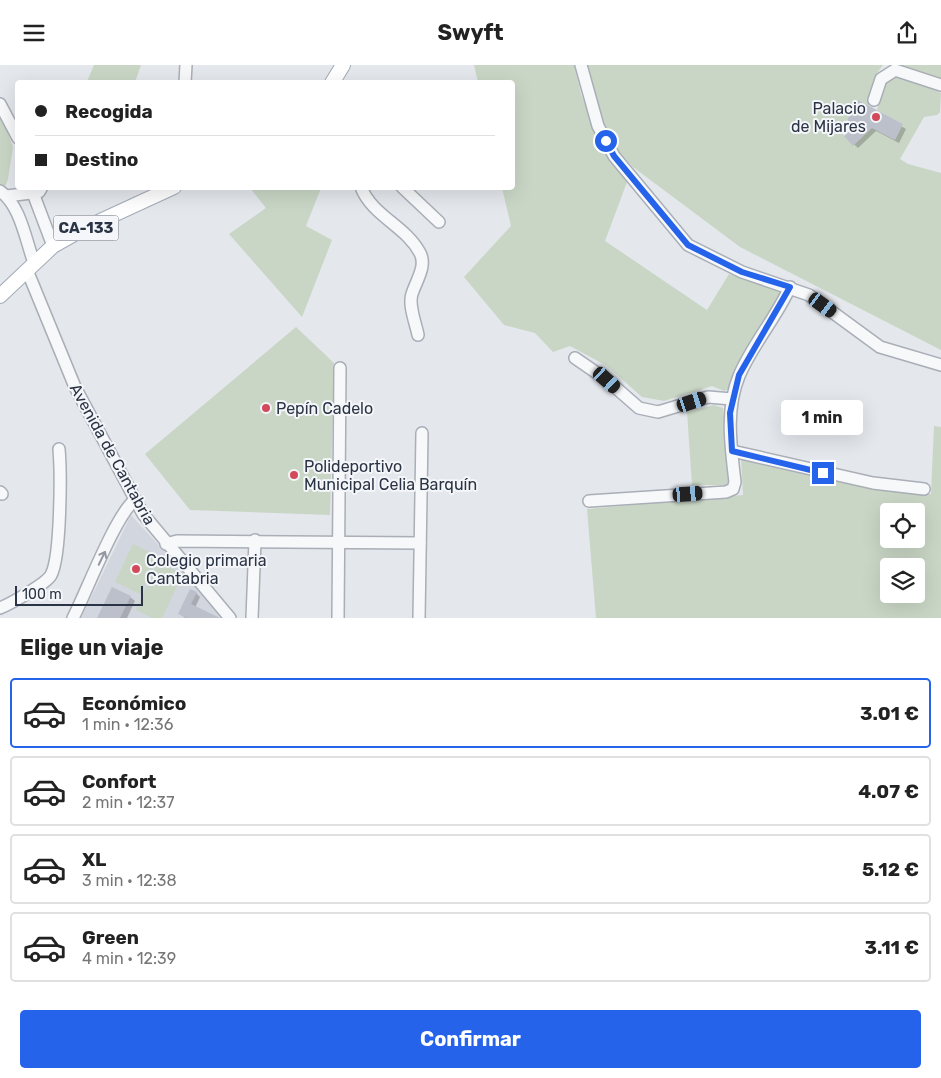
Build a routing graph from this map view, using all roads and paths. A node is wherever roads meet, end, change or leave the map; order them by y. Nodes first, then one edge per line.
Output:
1 (186, 65) edge
2 (343, 65) edge
3 (581, 65) edge
4 (185, 80) edge
5 (334, 80) edge
6 (941, 85) edge
7 (874, 100) dead end
8 (0, 103) edge
9 (15, 132) edge
10 (168, 190) edge
11 (363, 190) edge
12 (405, 190) edge
13 (38, 191) edge
14 (3, 193) edge
15 (439, 222) dead end
16 (53, 246) junction
17 (30, 267) junction
18 (790, 287) junction
19 (0, 296) edge
20 (418, 335) dead end
21 (575, 358) dead end
22 (941, 365) edge
23 (340, 368) dead end
24 (732, 399) junction
25 (422, 433) dead end
26 (59, 449) dead end
27 (732, 451) junction
28 (924, 489) dead end
29 (136, 500) junction
30 (589, 501) dead end
31 (255, 540) junction
32 (338, 541) junction
33 (420, 543) junction
34 (166, 544) junction
35 (0, 608) edge
36 (73, 618) edge
37 (230, 618) edge
38 (252, 618) edge
39 (338, 618) edge
40 (419, 618) edge

1 - 4 street
2 - 5 main road
3 - 18 street
6 - 7 street
8 - 9 street
10 - 16 main road, CA-133
11 - 20 street
12 - 15 street
13 - 14 street
13 - 16 street
14 - 17 street, Avenida de Cantabria
16 - 17 main road, CA-133
17 - 19 main road, CA-133
17 - 29 street, Avenida de Cantabria
18 - 22 street
18 - 24 street
21 - 24 street
23 - 32 street
24 - 27 street
25 - 33 street
26 - 35 street
27 - 28 street
27 - 30 street
29 - 34 street, Avenida de Cantabria
36 -> 29 street
31 - 32 street
31 - 34 street
31 - 38 street
32 - 33 street
32 - 39 street
33 - 40 street
34 - 37 street, Avenida de Cantabria

